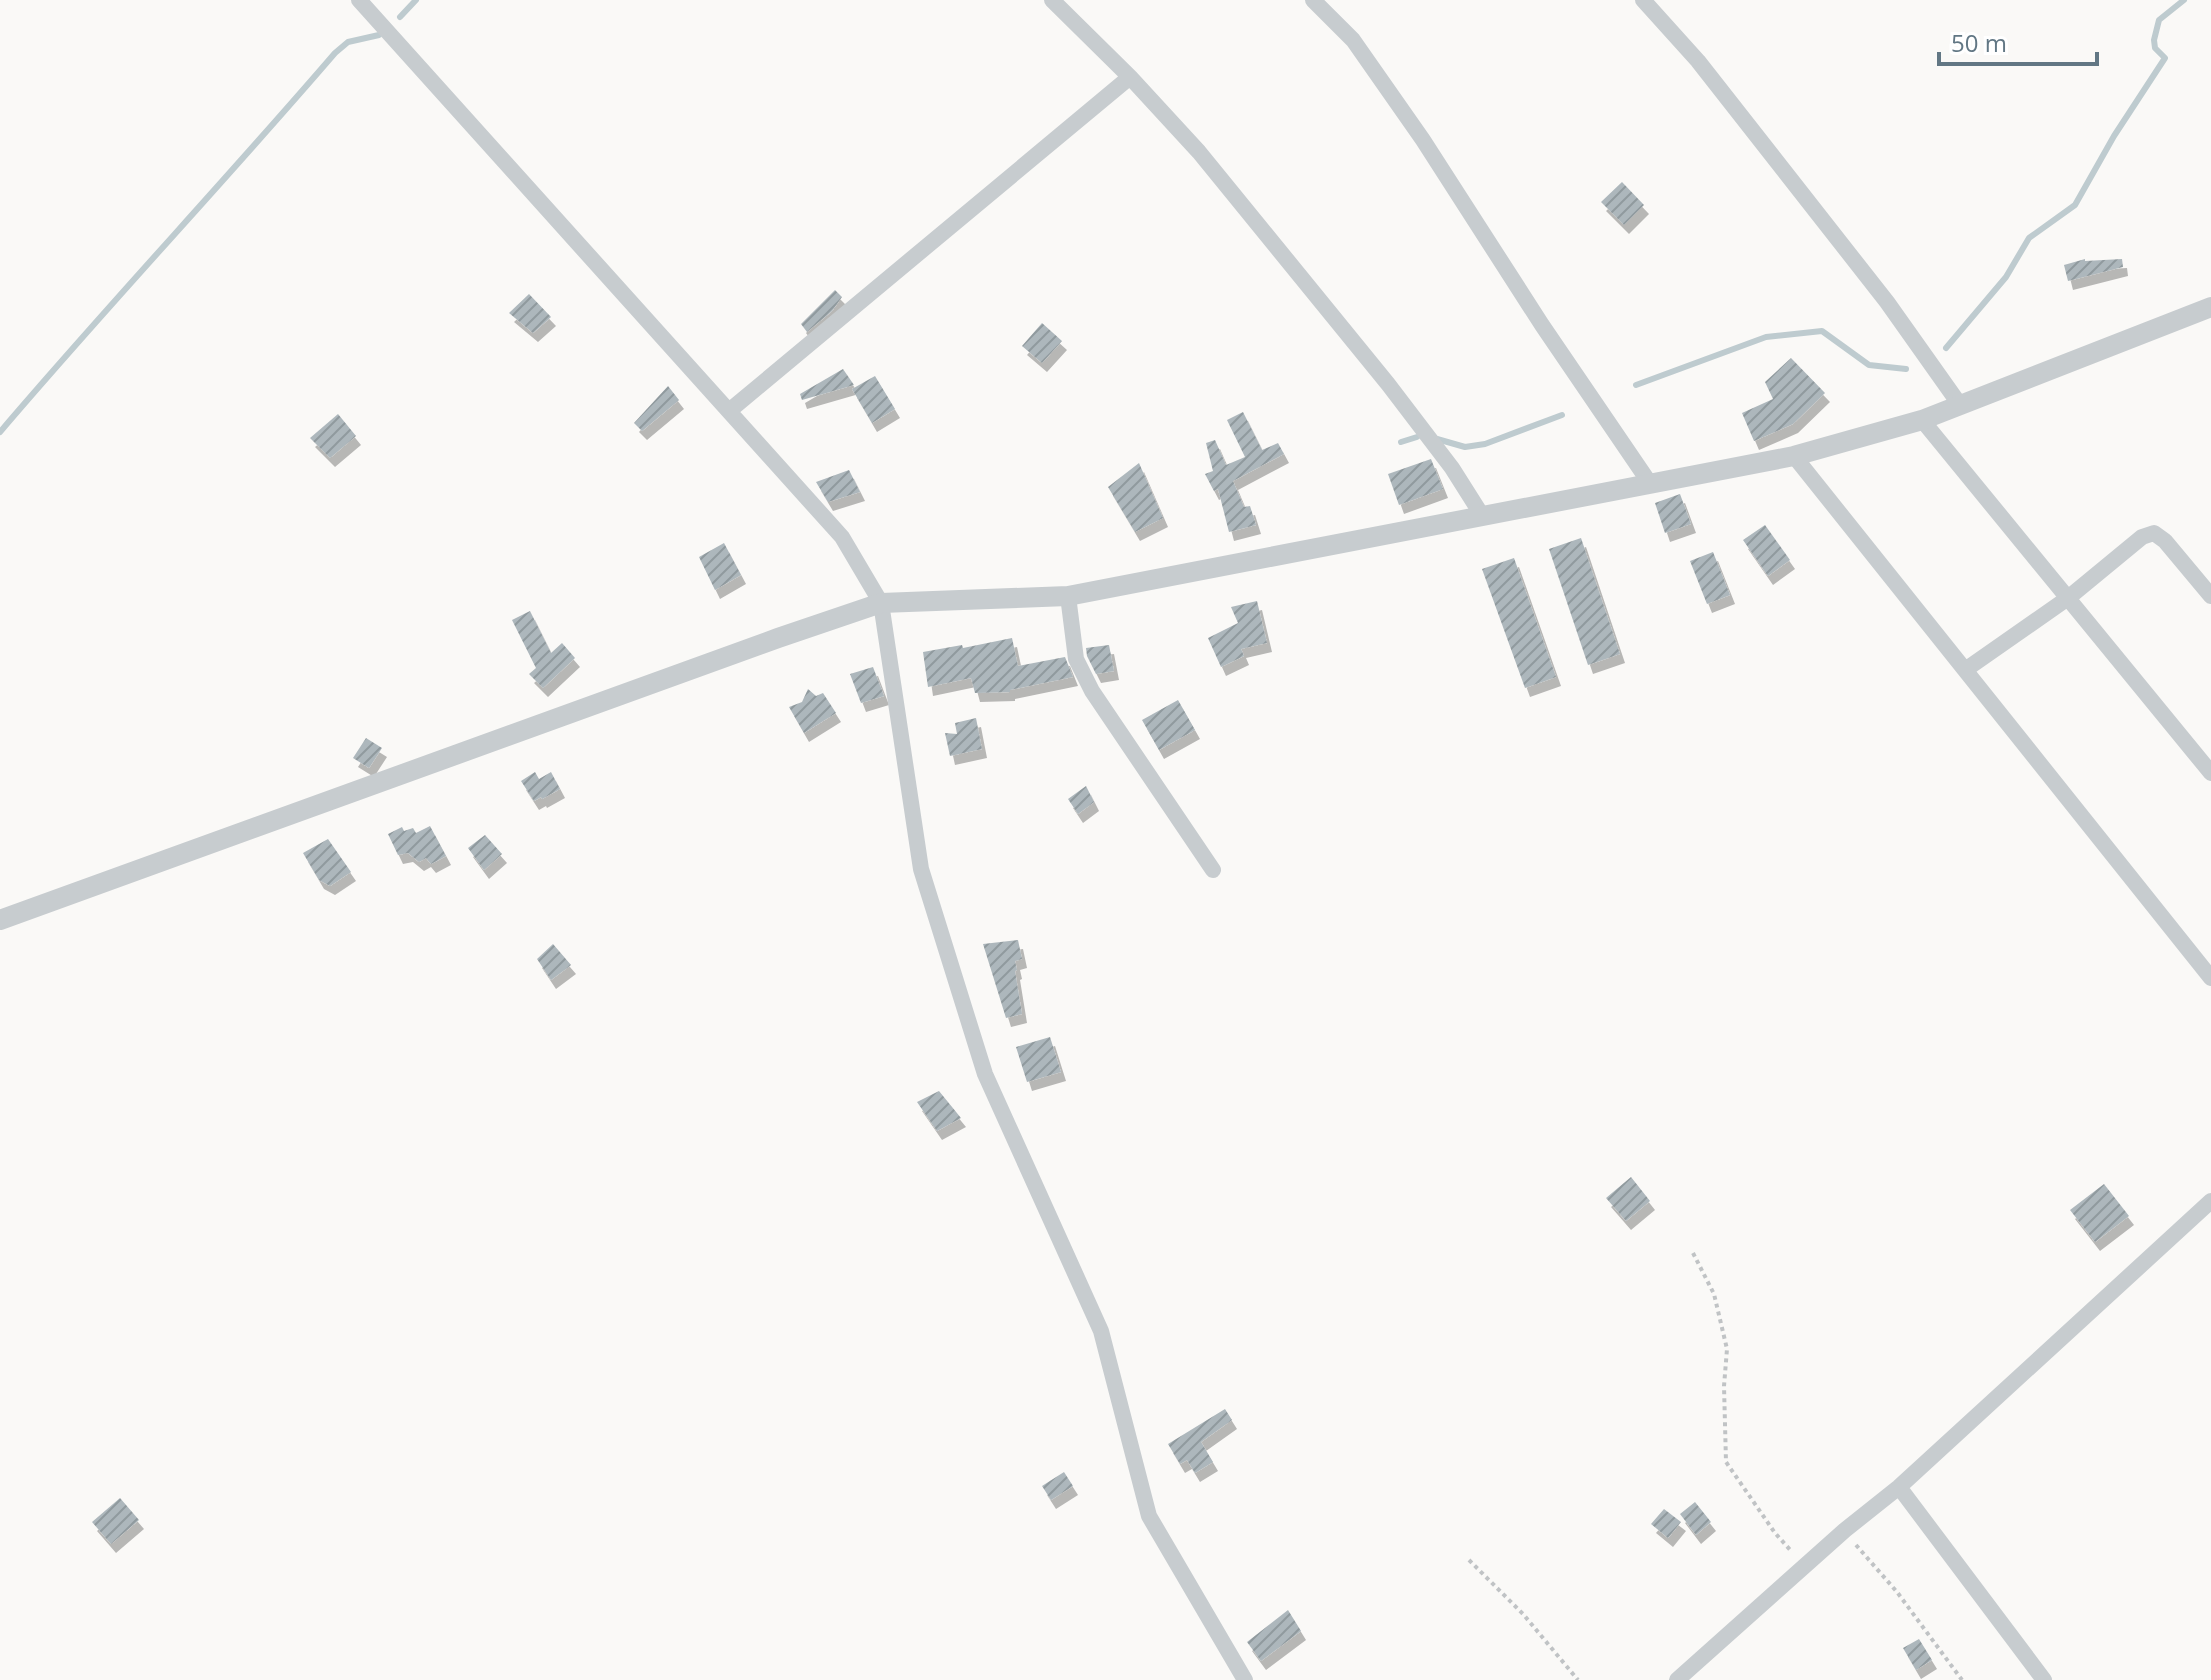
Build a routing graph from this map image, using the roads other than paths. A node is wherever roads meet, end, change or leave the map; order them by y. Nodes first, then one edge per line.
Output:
1 (384, 0) edge
2 (1052, 0) edge
3 (1313, 0) edge
4 (1643, 0) edge
5 (365, 6) edge
6 (1130, 77) junction
7 (2211, 307) edge
8 (1960, 405) junction
9 (729, 411) junction
10 (1922, 420) junction
11 (1794, 456) junction
12 (1651, 485) junction
13 (1483, 517) junction
14 (1068, 596) junction
15 (2211, 596) edge
16 (2068, 598) junction
17 (881, 603) junction
18 (1965, 670) junction
19 (2211, 773) edge
20 (1213, 870) dead end
21 (0, 920) edge
22 (2211, 978) edge
23 (2211, 1201) edge
24 (1899, 1487) junction
25 (1245, 1680) edge
26 (1677, 1680) edge
27 (2044, 1680) edge

1 - 5 street
2 - 6 street
3 - 12 street
4 - 8 street
5 - 9 street
6 - 9 street
6 - 13 street
7 - 8 street
8 - 10 street
9 - 17 street
10 - 11 street
10 - 16 street
11 - 12 street
11 - 18 street
12 - 13 street
13 - 14 street
14 - 17 street
14 - 20 street
15 - 16 street
16 - 18 street
16 - 19 street
17 - 21 street
17 - 25 street
18 - 22 street
23 - 24 street
24 - 26 street
24 - 27 street

